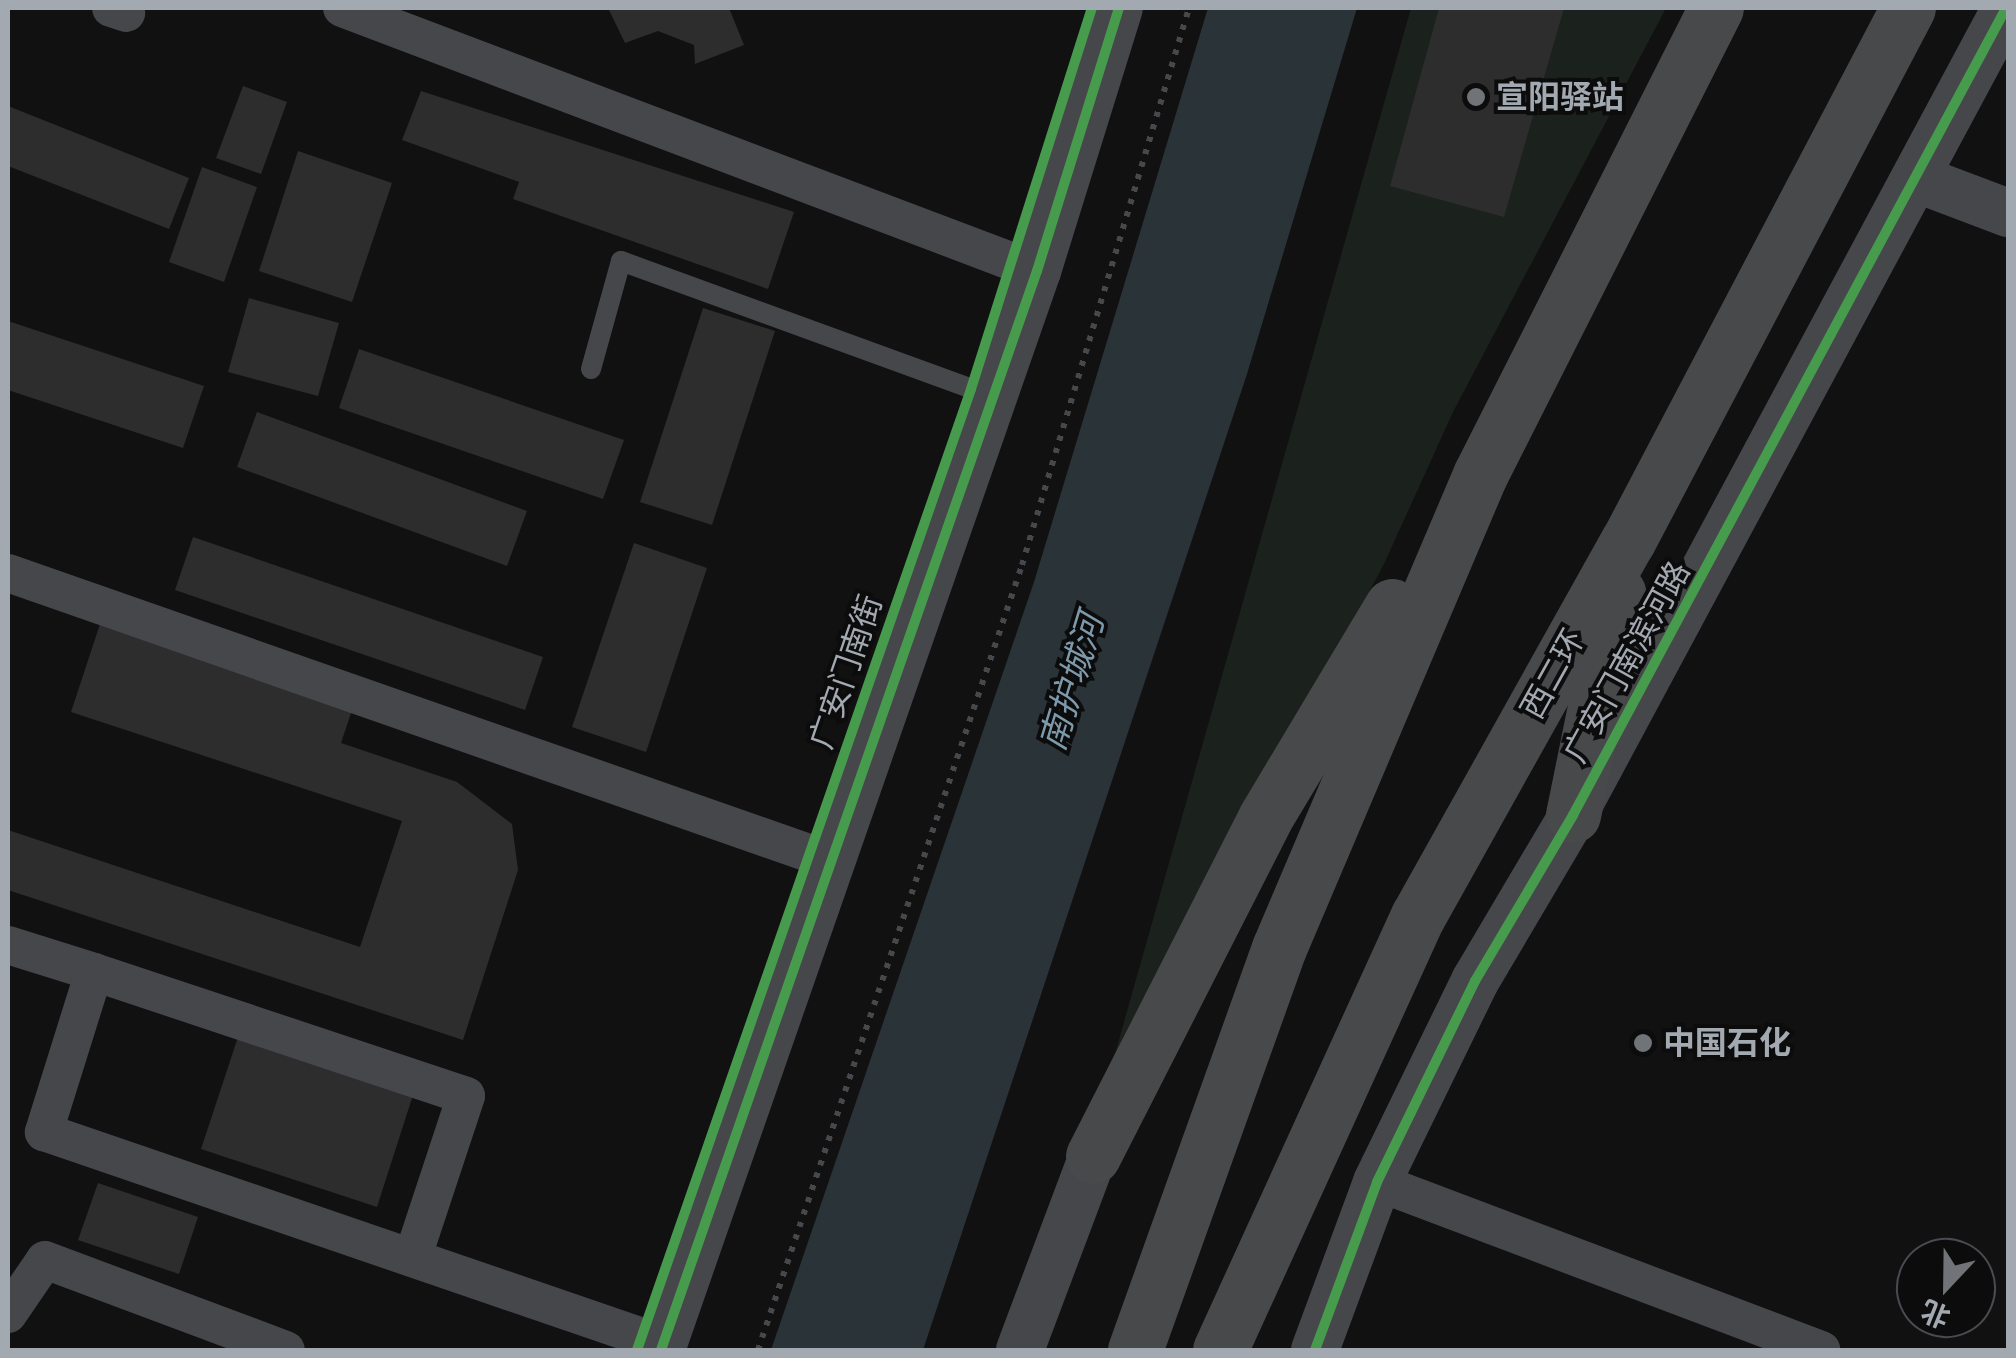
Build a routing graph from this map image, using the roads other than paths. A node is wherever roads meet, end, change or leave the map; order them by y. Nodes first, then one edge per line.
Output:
1 (342, 8) edge
2 (1092, 8) edge
3 (1119, 8) edge
4 (1716, 8) edge
5 (1908, 8) edge
6 (2006, 8) edge
7 (1918, 179) junction
8 (2008, 213) edge
9 (1026, 267) junction
10 (592, 369) dead end
11 (983, 393) junction
12 (1480, 475) junction
13 (1628, 541) junction
14 (8, 573) edge
15 (1572, 815) junction
16 (821, 857) junction
17 (8, 945) edge
18 (94, 972) junction
19 (1093, 1156) joint
20 (1377, 1182) junction
21 (414, 1253) junction
22 (8, 1314) edge
23 (650, 1345) edge
24 (286, 1350) edge
25 (1020, 1350) edge
26 (1135, 1350) edge
27 (1220, 1350) edge
28 (1315, 1350) edge
29 (1820, 1350) edge

1 - 9 street
2 - 9 street, 广安门南街
3 - 9 street, 广安门南街
4 - 12 highway
5 - 13 highway, 西二环
6 - 7 street, 广安门南滨河路
7 - 8 street
7 - 15 street, 广安门南滨河路
9 - 11 street, 广安门南街
10 - 11 lane
11 - 16 street, 广安门南街
12 - 19 highway
12 - 26 highway
13 - 15 highway
13 - 27 highway, 西二环
14 - 16 street
15 - 20 street, 广安门南滨河路
16 - 23 street, 广安门南街
17 - 18 street
18 - 21 street
18 - 21 street
19 - 25 street
20 - 28 street, 广安门南滨河路
20 - 29 street
21 - 23 street
22 - 24 street

